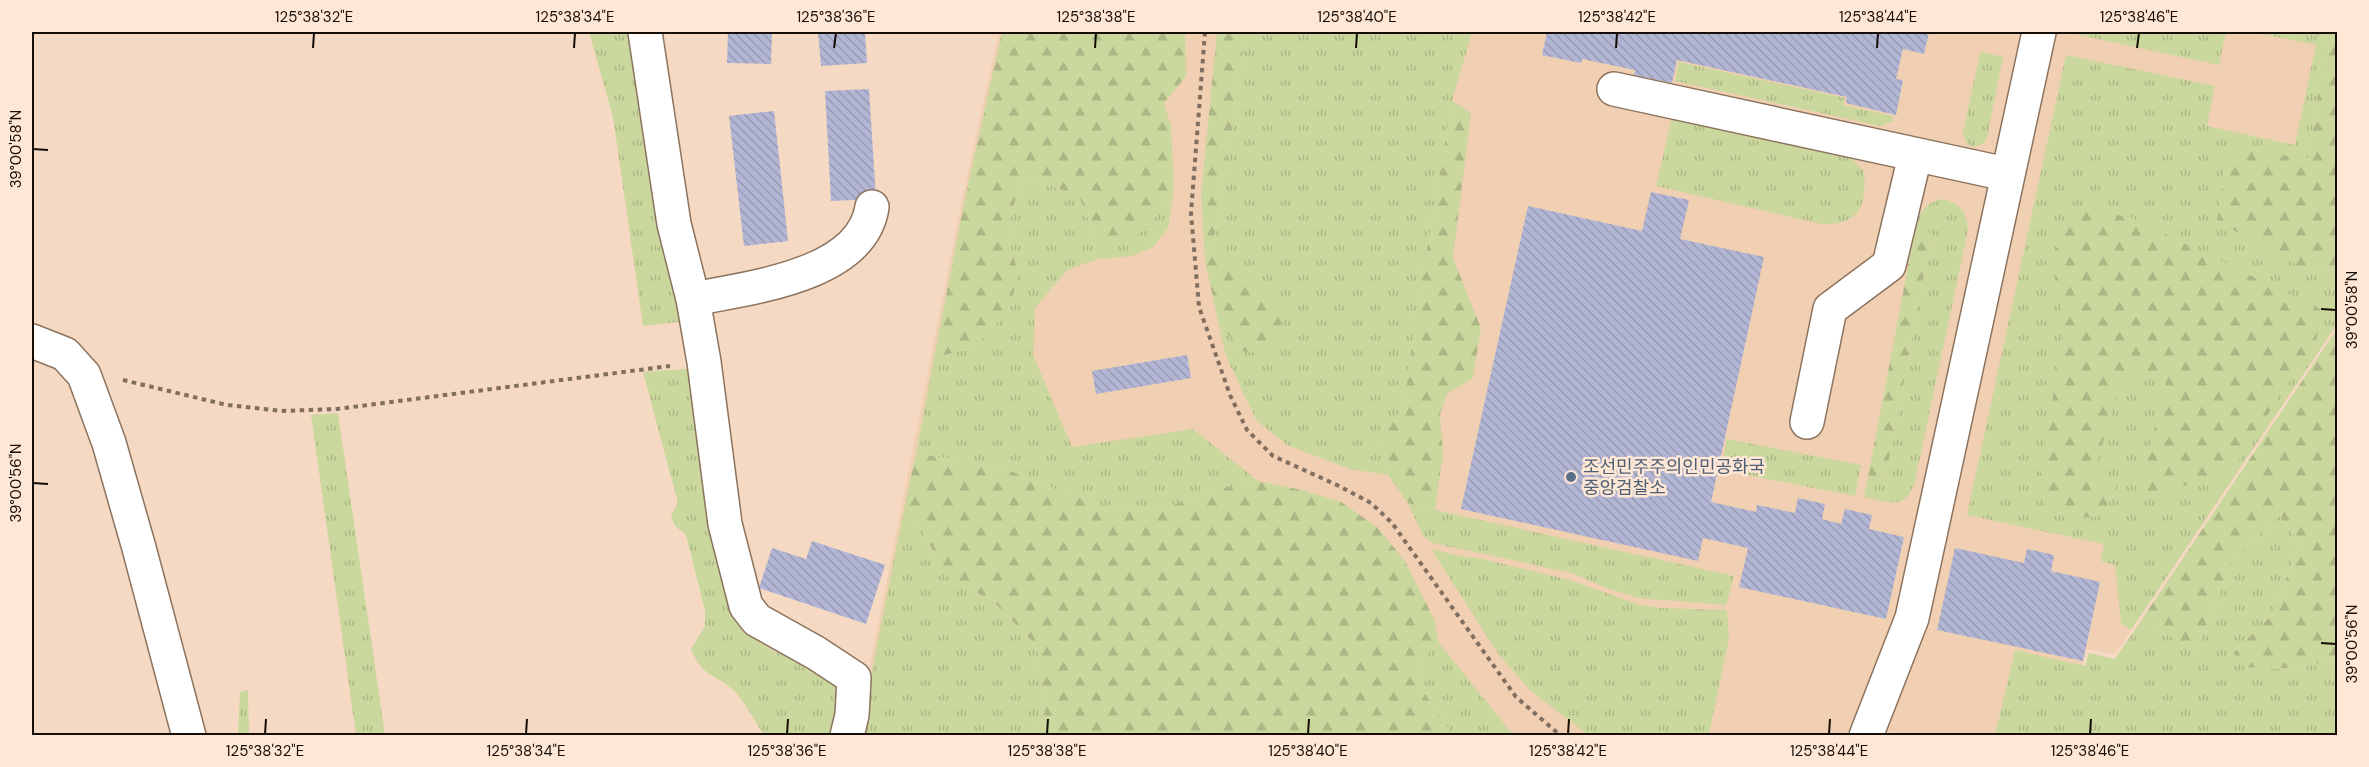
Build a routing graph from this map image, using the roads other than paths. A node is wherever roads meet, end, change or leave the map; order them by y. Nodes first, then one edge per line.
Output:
1 (645, 32) edge
2 (2039, 32) edge
3 (1614, 89) dead end
4 (1915, 156) junction
5 (2006, 174) junction
6 (872, 207) dead end
7 (693, 300) junction
8 (32, 341) edge
9 (1807, 423) dead end
10 (189, 735) edge
11 (847, 735) edge
12 (1866, 735) edge

1 - 7 street
2 - 5 street
3 - 4 street
4 - 5 street
4 - 9 street
5 - 12 street
6 - 7 street
7 - 11 street
8 - 10 street

